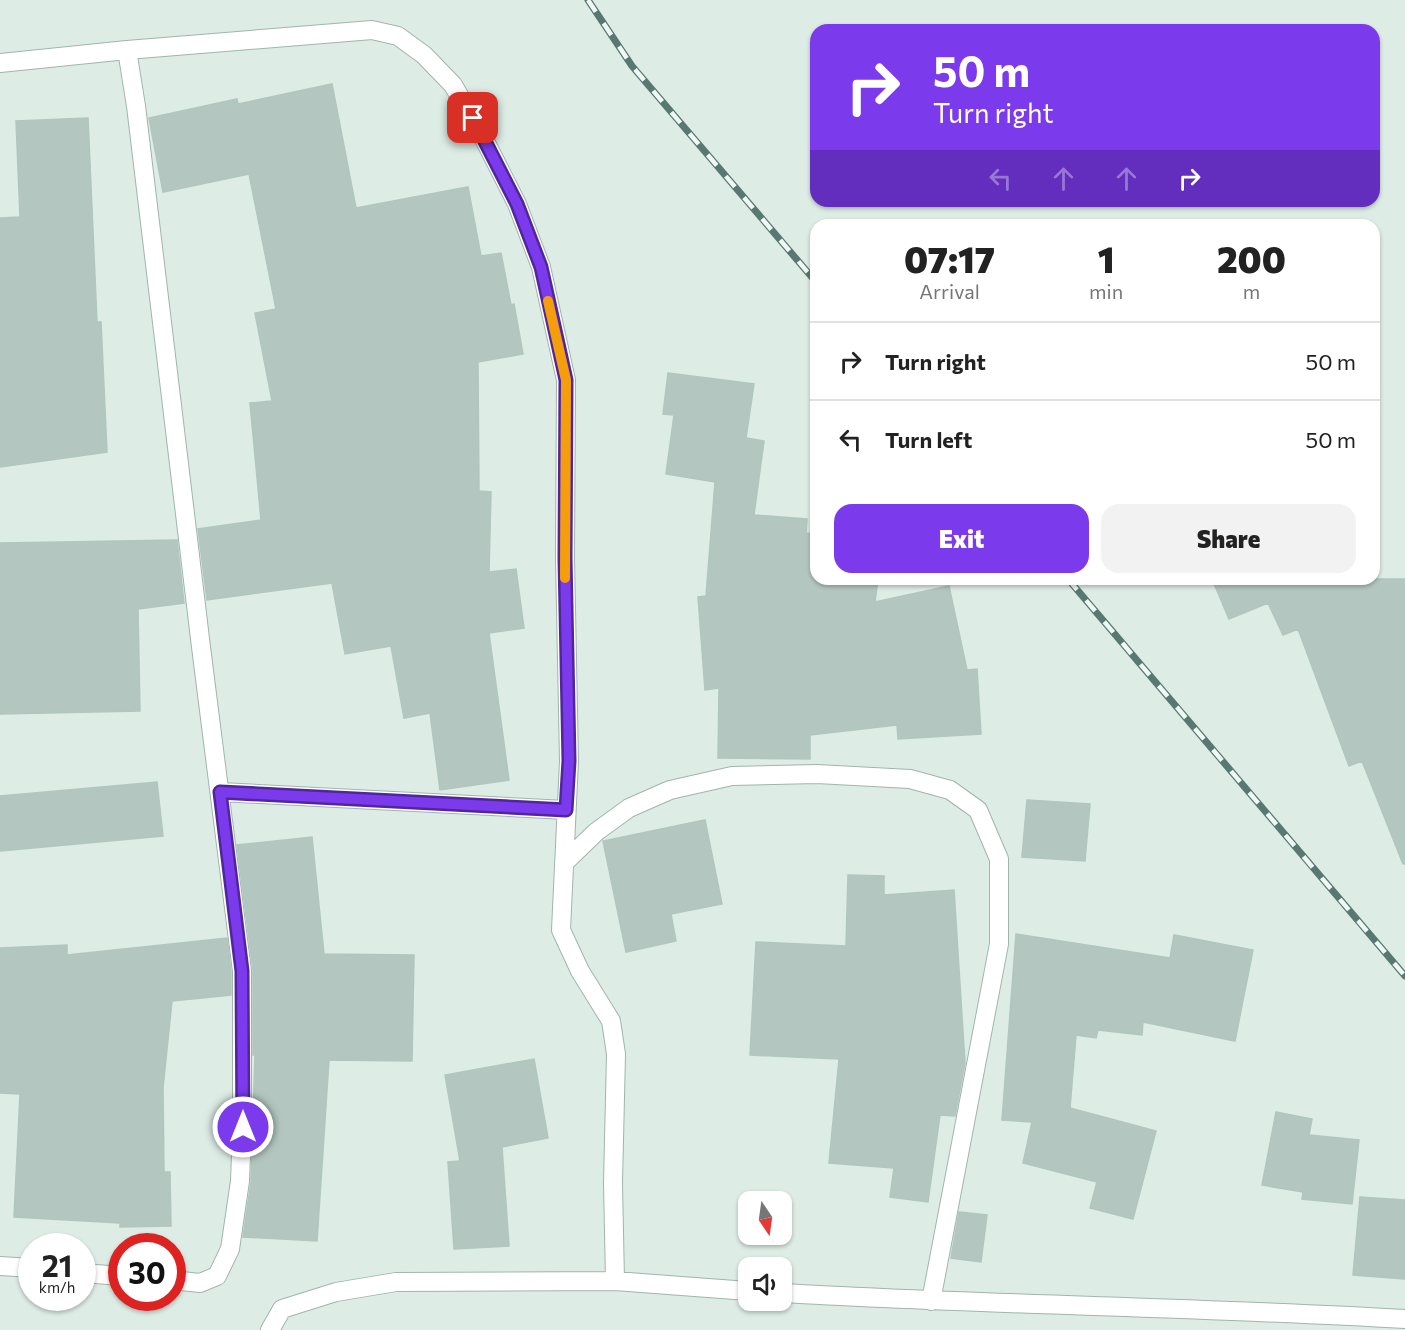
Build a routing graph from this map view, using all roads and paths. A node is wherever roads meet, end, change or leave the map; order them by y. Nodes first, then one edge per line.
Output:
1 (127, 50) junction
2 (0, 63) edge
3 (220, 792) junction
4 (566, 815) junction
5 (596, 832) junction
6 (564, 863) junction
7 (0, 1266) edge
8 (18, 1267) edge
9 (186, 1281) edge
10 (615, 1281) junction
11 (738, 1290) edge
12 (792, 1293) edge
13 (931, 1300) junction
14 (1405, 1319) edge
15 (270, 1330) edge

1 - 2 street
1 - 3 street
1 - 4 street
3 - 4 street
3 - 9 street
4 - 5 street
4 - 6 street
5 - 6 street
5 - 13 street
6 - 10 street
7 - 8 street
10 - 11 street
10 - 15 street
12 - 13 street
13 - 14 street

